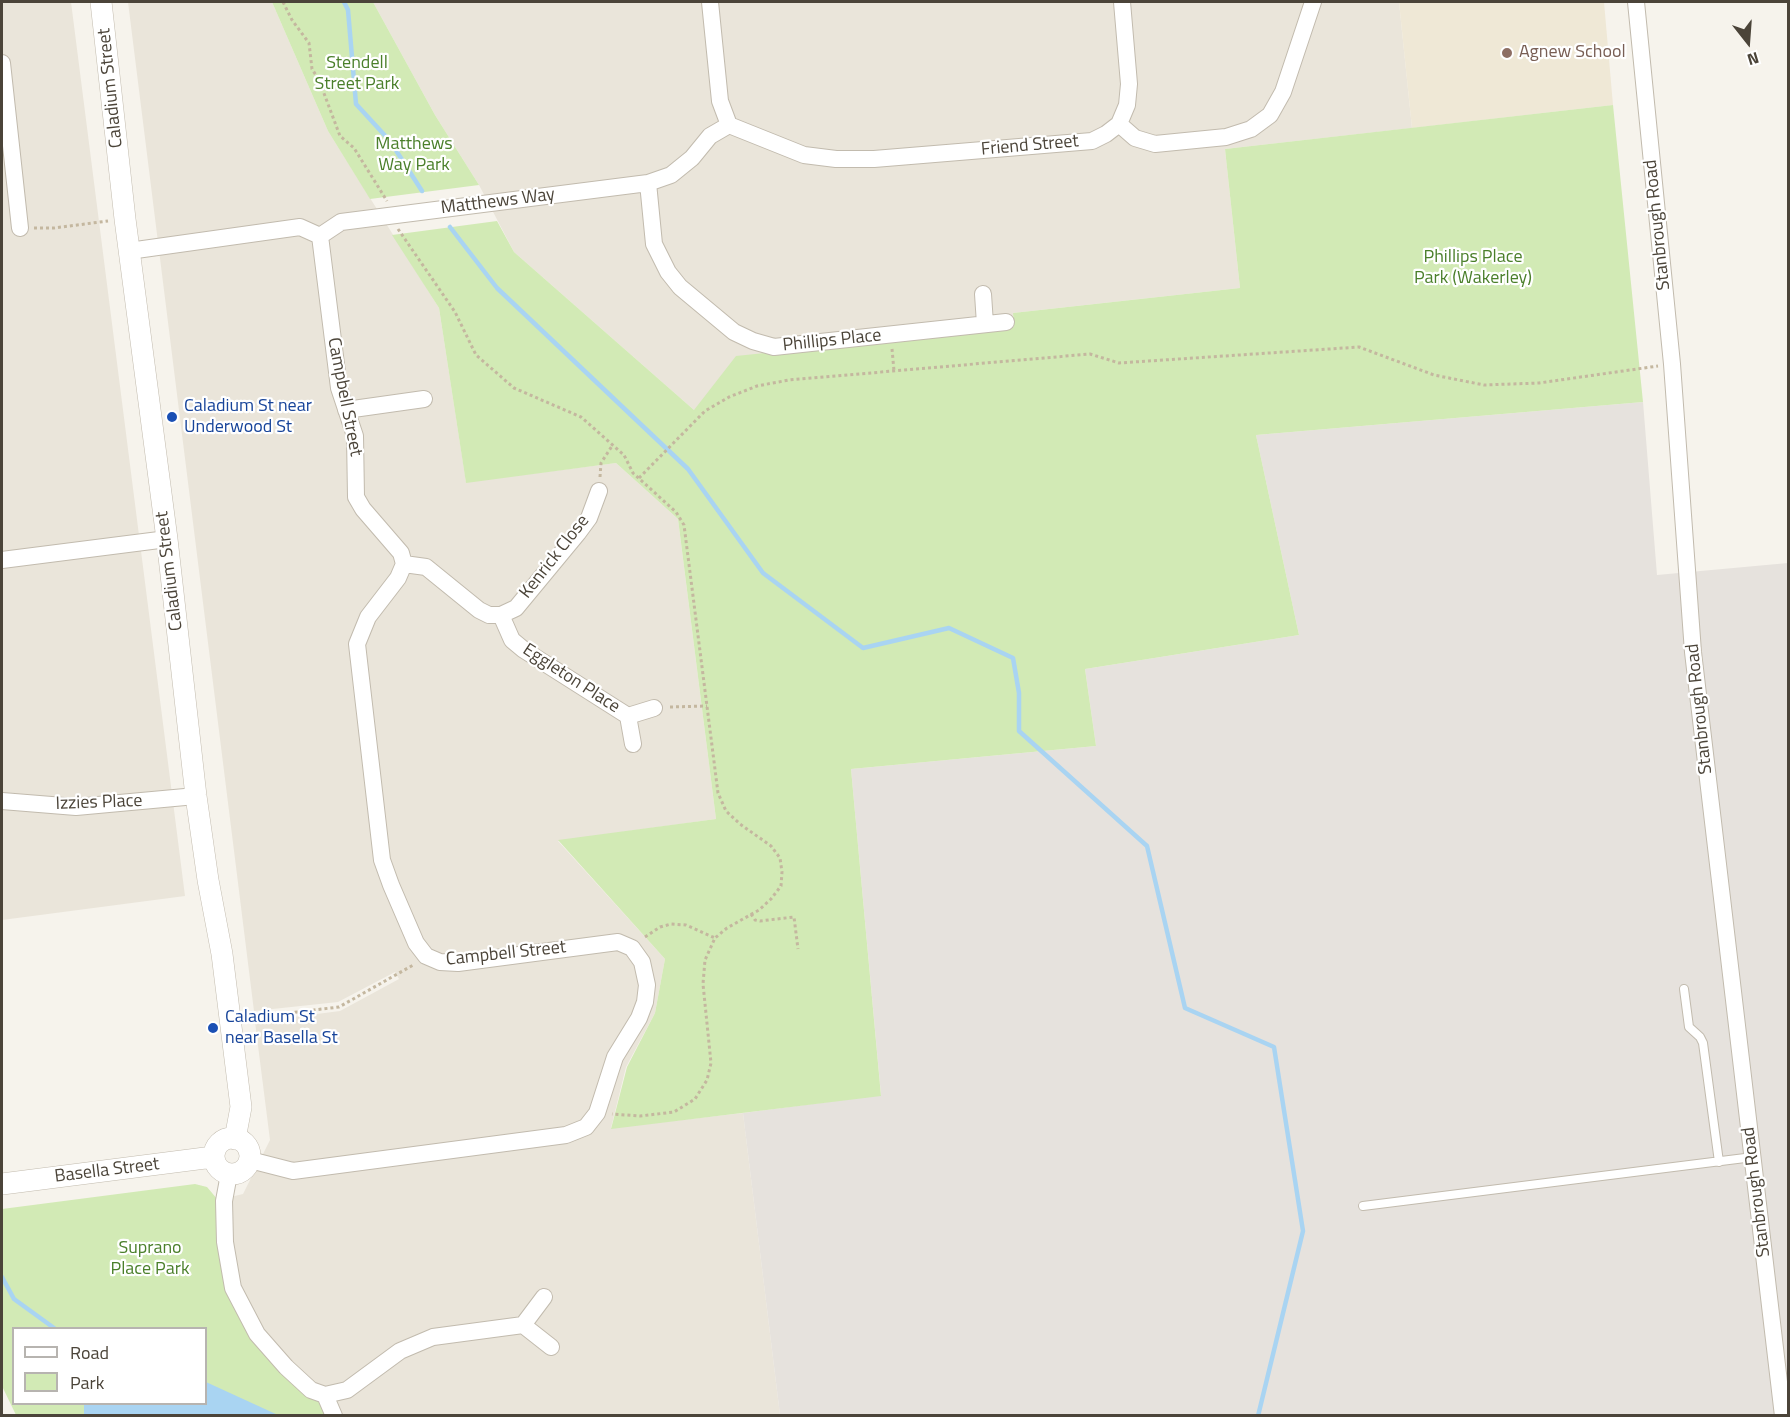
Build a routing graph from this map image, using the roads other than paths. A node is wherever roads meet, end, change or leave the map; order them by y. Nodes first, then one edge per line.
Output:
1 (101, 2) edge
2 (711, 2) edge
3 (1122, 2) edge
4 (1313, 2) edge
5 (1636, 2) edge
6 (2, 63) edge
7 (1119, 124) junction
8 (729, 125) junction
9 (648, 183) junction
10 (20, 228) road end
11 (320, 236) junction
12 (129, 251) junction
13 (984, 294) dead end
14 (1006, 322) dead end
15 (985, 324) junction
16 (424, 399) dead end
17 (346, 410) junction
18 (599, 491) road end
19 (166, 538) junction
20 (2, 560) edge
21 (404, 564) junction
22 (501, 615) junction
23 (654, 708) road end
24 (628, 716) junction
25 (633, 744) dead end
26 (196, 796) junction
27 (2, 801) edge
28 (1684, 989) dead end
29 (236, 1139) junction
30 (213, 1157) junction
31 (1753, 1157) junction
32 (250, 1160) junction
33 (1719, 1161) junction
34 (229, 1174) junction
35 (2, 1184) edge
36 (1362, 1206) dead end
37 (544, 1297) dead end
38 (523, 1326) junction
39 (551, 1347) dead end
40 (324, 1395) junction
41 (334, 1416) edge
42 (1783, 1416) edge

1 - 12 street, Caladium Street
2 - 8 street
3 - 7 street
4 - 7 street
5 - 31 street, Stanbrough Road
6 - 10 street
7 - 8 street, Friend Street
8 - 9 street, Matthews Way
9 - 11 street, Matthews Way
9 - 15 street, Phillips Place
11 - 12 street
11 - 17 street, Campbell Street
12 - 19 street, Caladium Street
13 - 15 street
14 - 15 street, Phillips Place
16 - 17 street
17 - 21 street, Campbell Street
18 - 22 street, Kenrick Close
19 - 20 street
19 - 26 street, Caladium Street
21 - 22 street
21 - 32 street, Campbell Street
22 - 24 street, Eggleton Place
23 - 24 street, Eggleton Place
24 - 25 street, Eggleton Place
26 - 27 street, Izzies Place
26 - 29 street, Caladium Street
28 - 33 lane
29 - 30 street
29 - 32 street
30 - 34 street
30 - 35 street, Basella Street
31 - 33 lane
31 - 42 street, Stanbrough Road
32 - 34 street
33 - 36 lane
34 - 40 street
37 - 38 street
38 - 39 street
38 - 40 street
40 - 41 street

